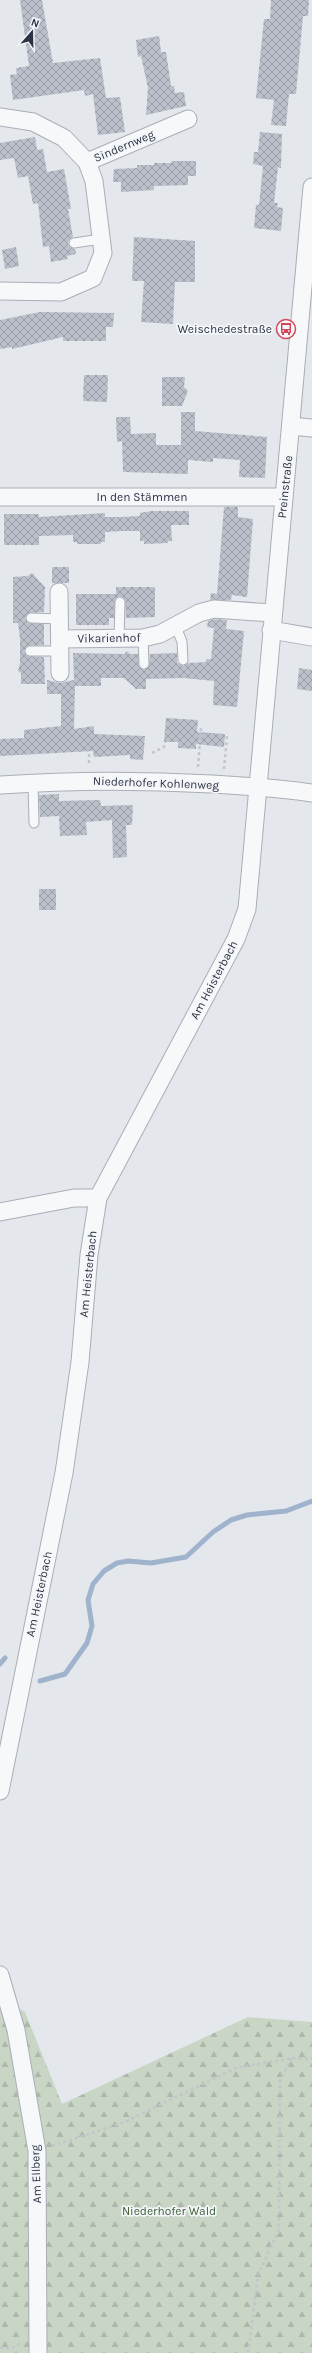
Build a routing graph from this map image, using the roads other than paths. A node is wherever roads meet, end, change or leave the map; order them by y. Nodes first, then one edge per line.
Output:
1 (0, 117) edge
2 (188, 120) dead end
3 (88, 162) junction
4 (312, 187) edge
5 (311, 212) edge
6 (101, 238) junction
7 (74, 242) dead end
8 (0, 291) edge
9 (291, 426) junction
10 (312, 428) edge
11 (0, 497) edge
12 (284, 497) junction
13 (59, 592) dead end
14 (120, 602) dead end
15 (272, 613) junction
16 (31, 618) dead end
17 (60, 619) junction
18 (175, 624) junction
19 (271, 630) junction
20 (312, 637) edge
21 (119, 638) junction
22 (143, 638) junction
23 (60, 645) junction
24 (30, 652) dead end
25 (182, 660) dead end
26 (144, 664) dead end
27 (60, 674) dead end
28 (33, 782) junction
29 (0, 785) edge
30 (258, 787) junction
31 (312, 793) edge
32 (34, 823) dead end
33 (98, 1198) junction
34 (0, 1212) edge
35 (0, 1791) edge
36 (0, 1975) edge
37 (38, 2353) edge

1 - 3 street, Sindernweg
2 - 3 street, Sindernweg
3 - 6 street
4 - 5 street, Preinstraße
5 - 9 street, Preinstraße
6 - 7 lane
6 - 8 street
9 - 10 street
9 - 12 street, Preinstraße
11 - 12 street, In den Stämmen
12 - 15 street, Preinstraße
13 - 17 street, Vikarienhof
14 - 21 lane
15 - 18 street, Vikarienhof
15 - 19 street, Preinstraße
16 - 17 lane
17 - 23 street, Vikarienhof
18 - 22 street, Vikarienhof
18 - 25 lane
19 - 20 street
19 - 30 street, Preinstraße
21 - 22 street, Vikarienhof
21 - 23 street, Vikarienhof
22 - 26 lane
23 - 24 lane
23 - 27 street, Vikarienhof
28 - 29 street, Niederhofer Kohlenweg
28 - 30 street, Niederhofer Kohlenweg
28 - 32 lane
30 - 31 street, Niederhofer Kohlenweg
30 - 33 street, Am Heisterbach
33 - 34 street
33 - 35 street, Am Heisterbach
36 - 37 street, Am Ellberg

